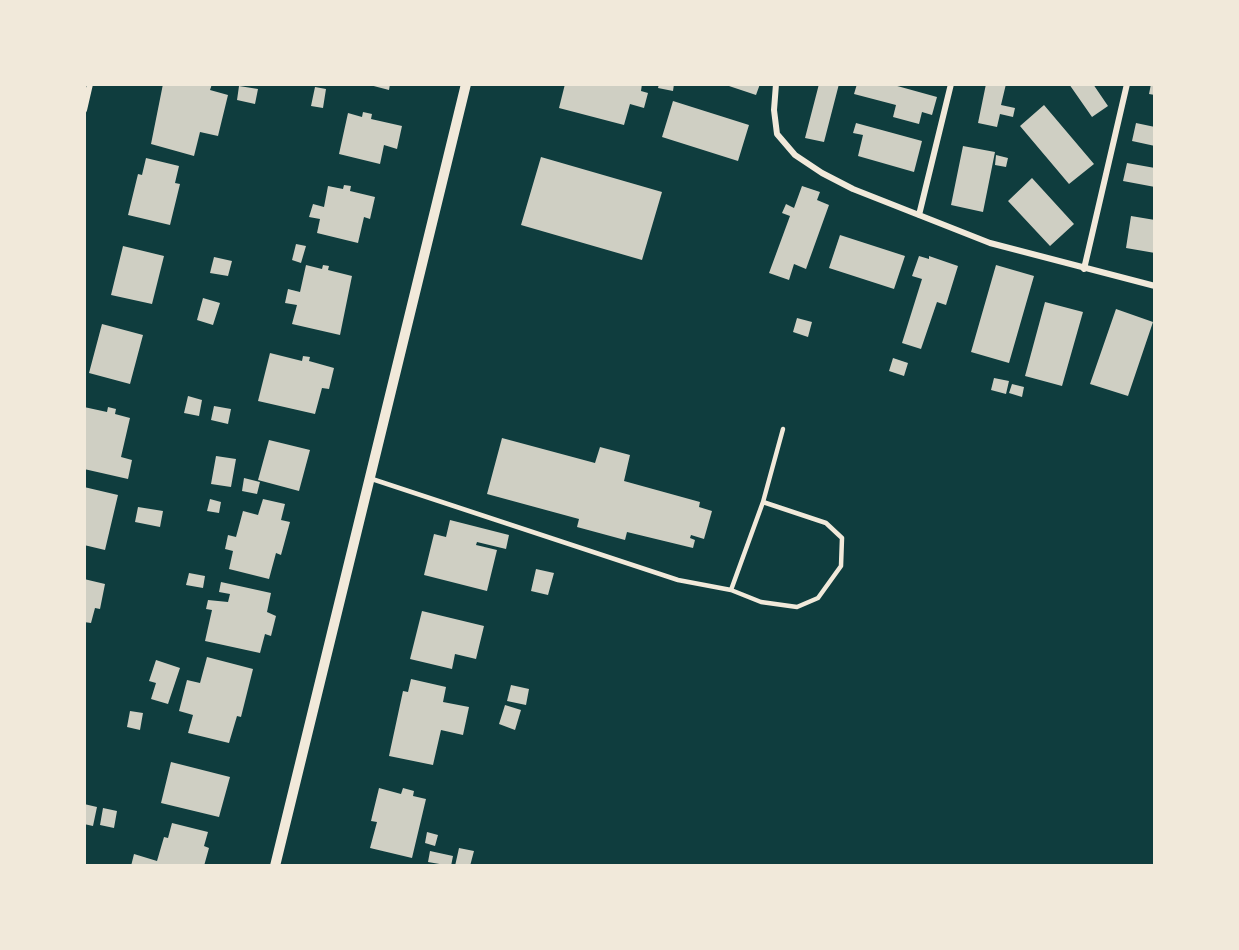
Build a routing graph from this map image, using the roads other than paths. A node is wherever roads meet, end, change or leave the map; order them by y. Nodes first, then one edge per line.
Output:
1 (90, 84) edge
2 (466, 84) edge
3 (776, 84) edge
4 (951, 84) edge
5 (1127, 84) edge
6 (84, 110) edge
7 (919, 215) junction
8 (1084, 269) junction
9 (1155, 286) edge
10 (783, 429) dead end
11 (369, 478) junction
12 (763, 502) junction
13 (731, 590) junction
14 (274, 866) edge

1 - 6 street
2 - 11 street
3 - 7 street
4 - 7 street
5 - 8 street
7 - 8 street
8 - 9 street
10 - 12 lane
11 - 13 lane
11 - 14 street
12 - 13 lane
12 - 13 lane

